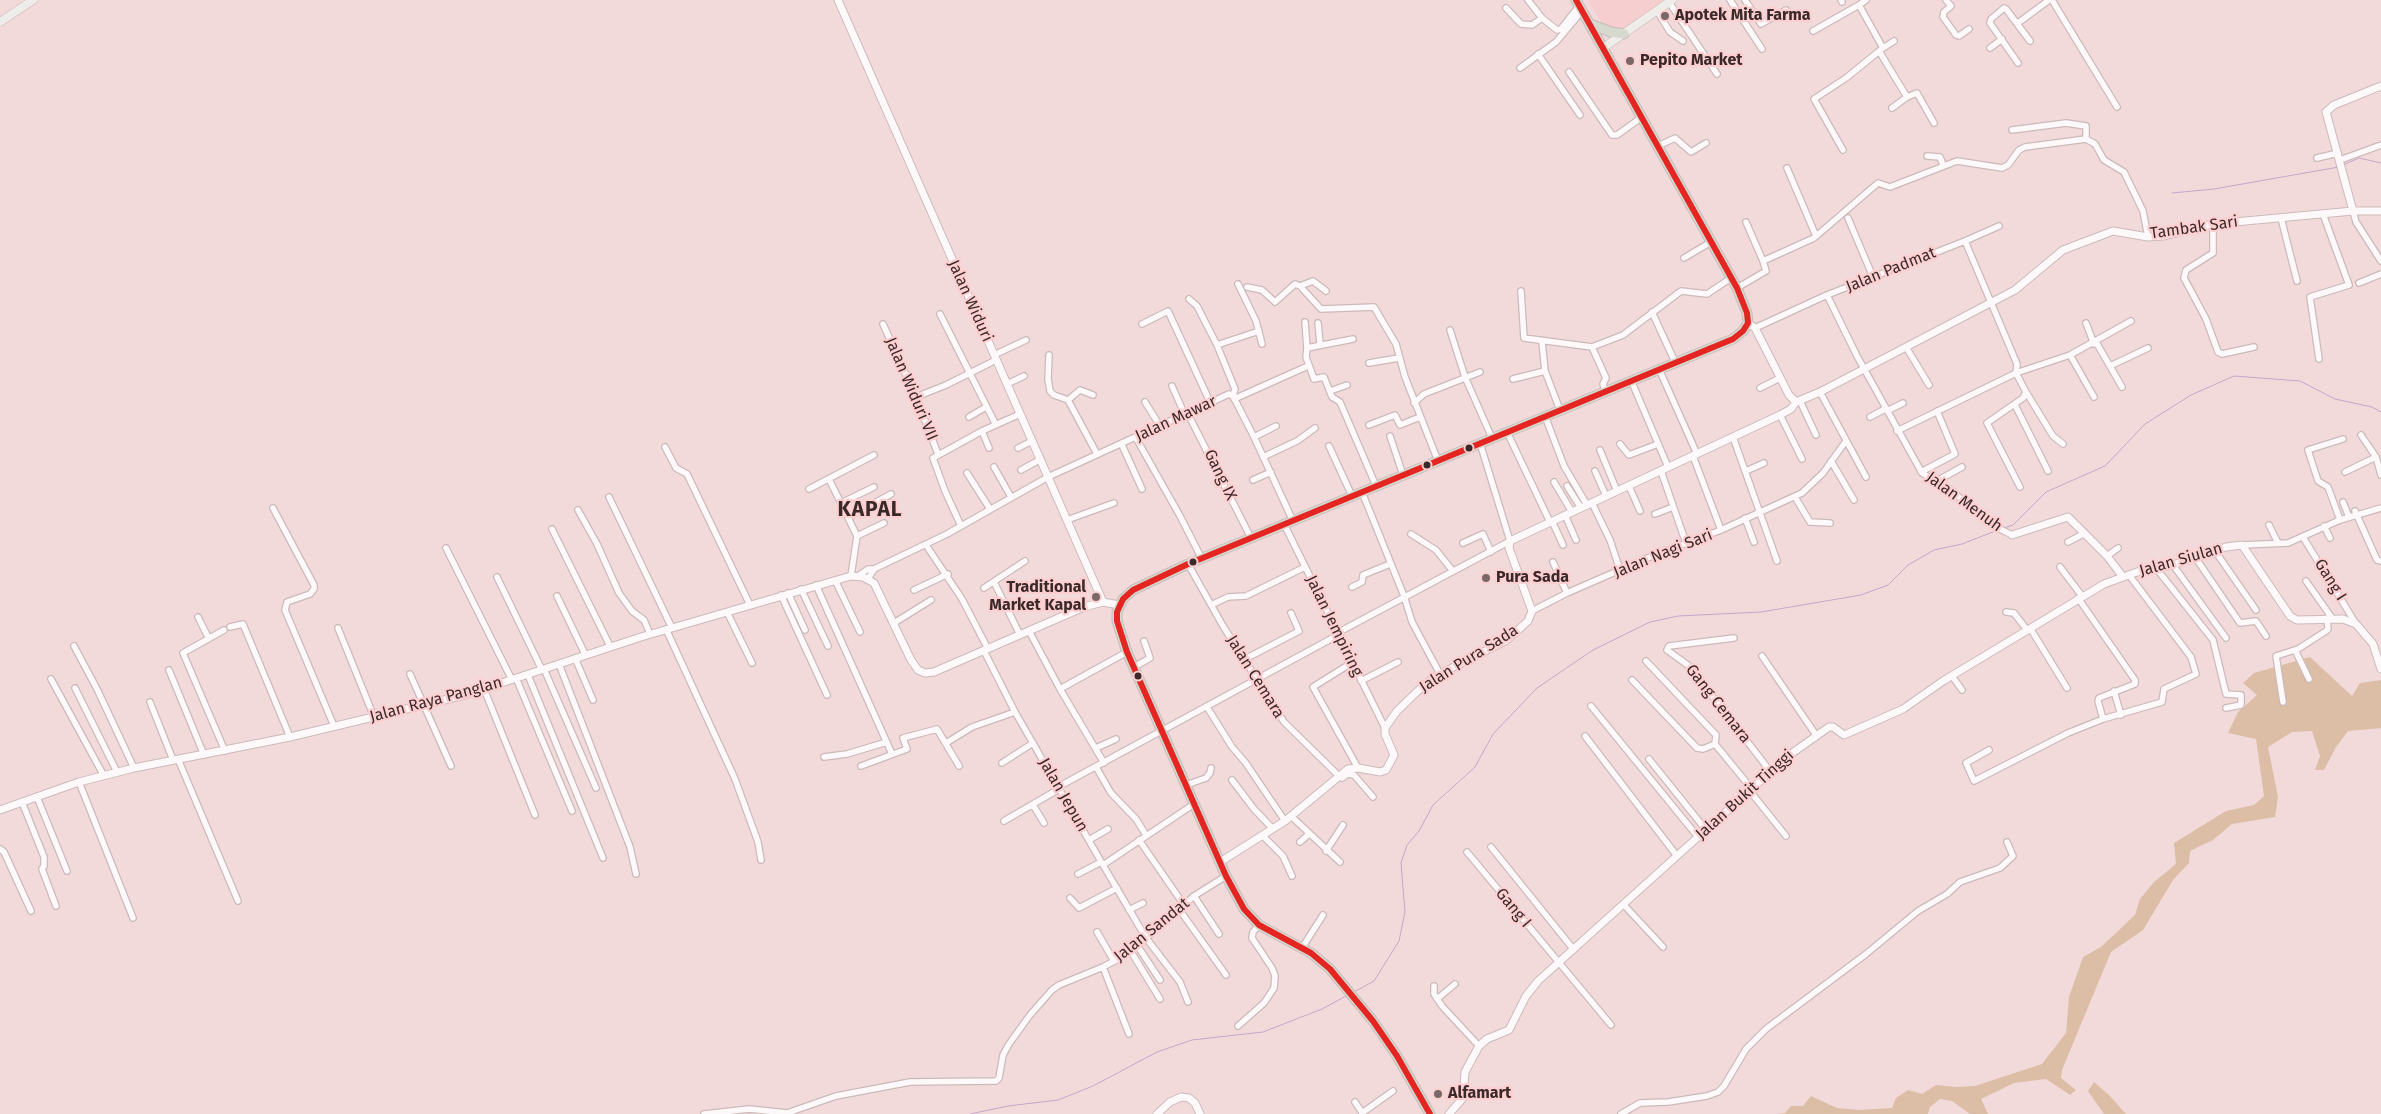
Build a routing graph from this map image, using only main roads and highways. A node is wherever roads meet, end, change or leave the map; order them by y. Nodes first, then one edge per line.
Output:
1 (33, 0) edge
2 (1671, 1) edge
3 (1579, 5) edge
4 (0, 22) edge
5 (1590, 24) junction
6 (1624, 34) junction
7 (1603, 48) junction
8 (1430, 1114) edge

1 - 4 main road
2 - 6 main road
3 - 5 highway
5 - 6 highway
5 - 7 highway
6 - 7 main road
7 - 8 highway

